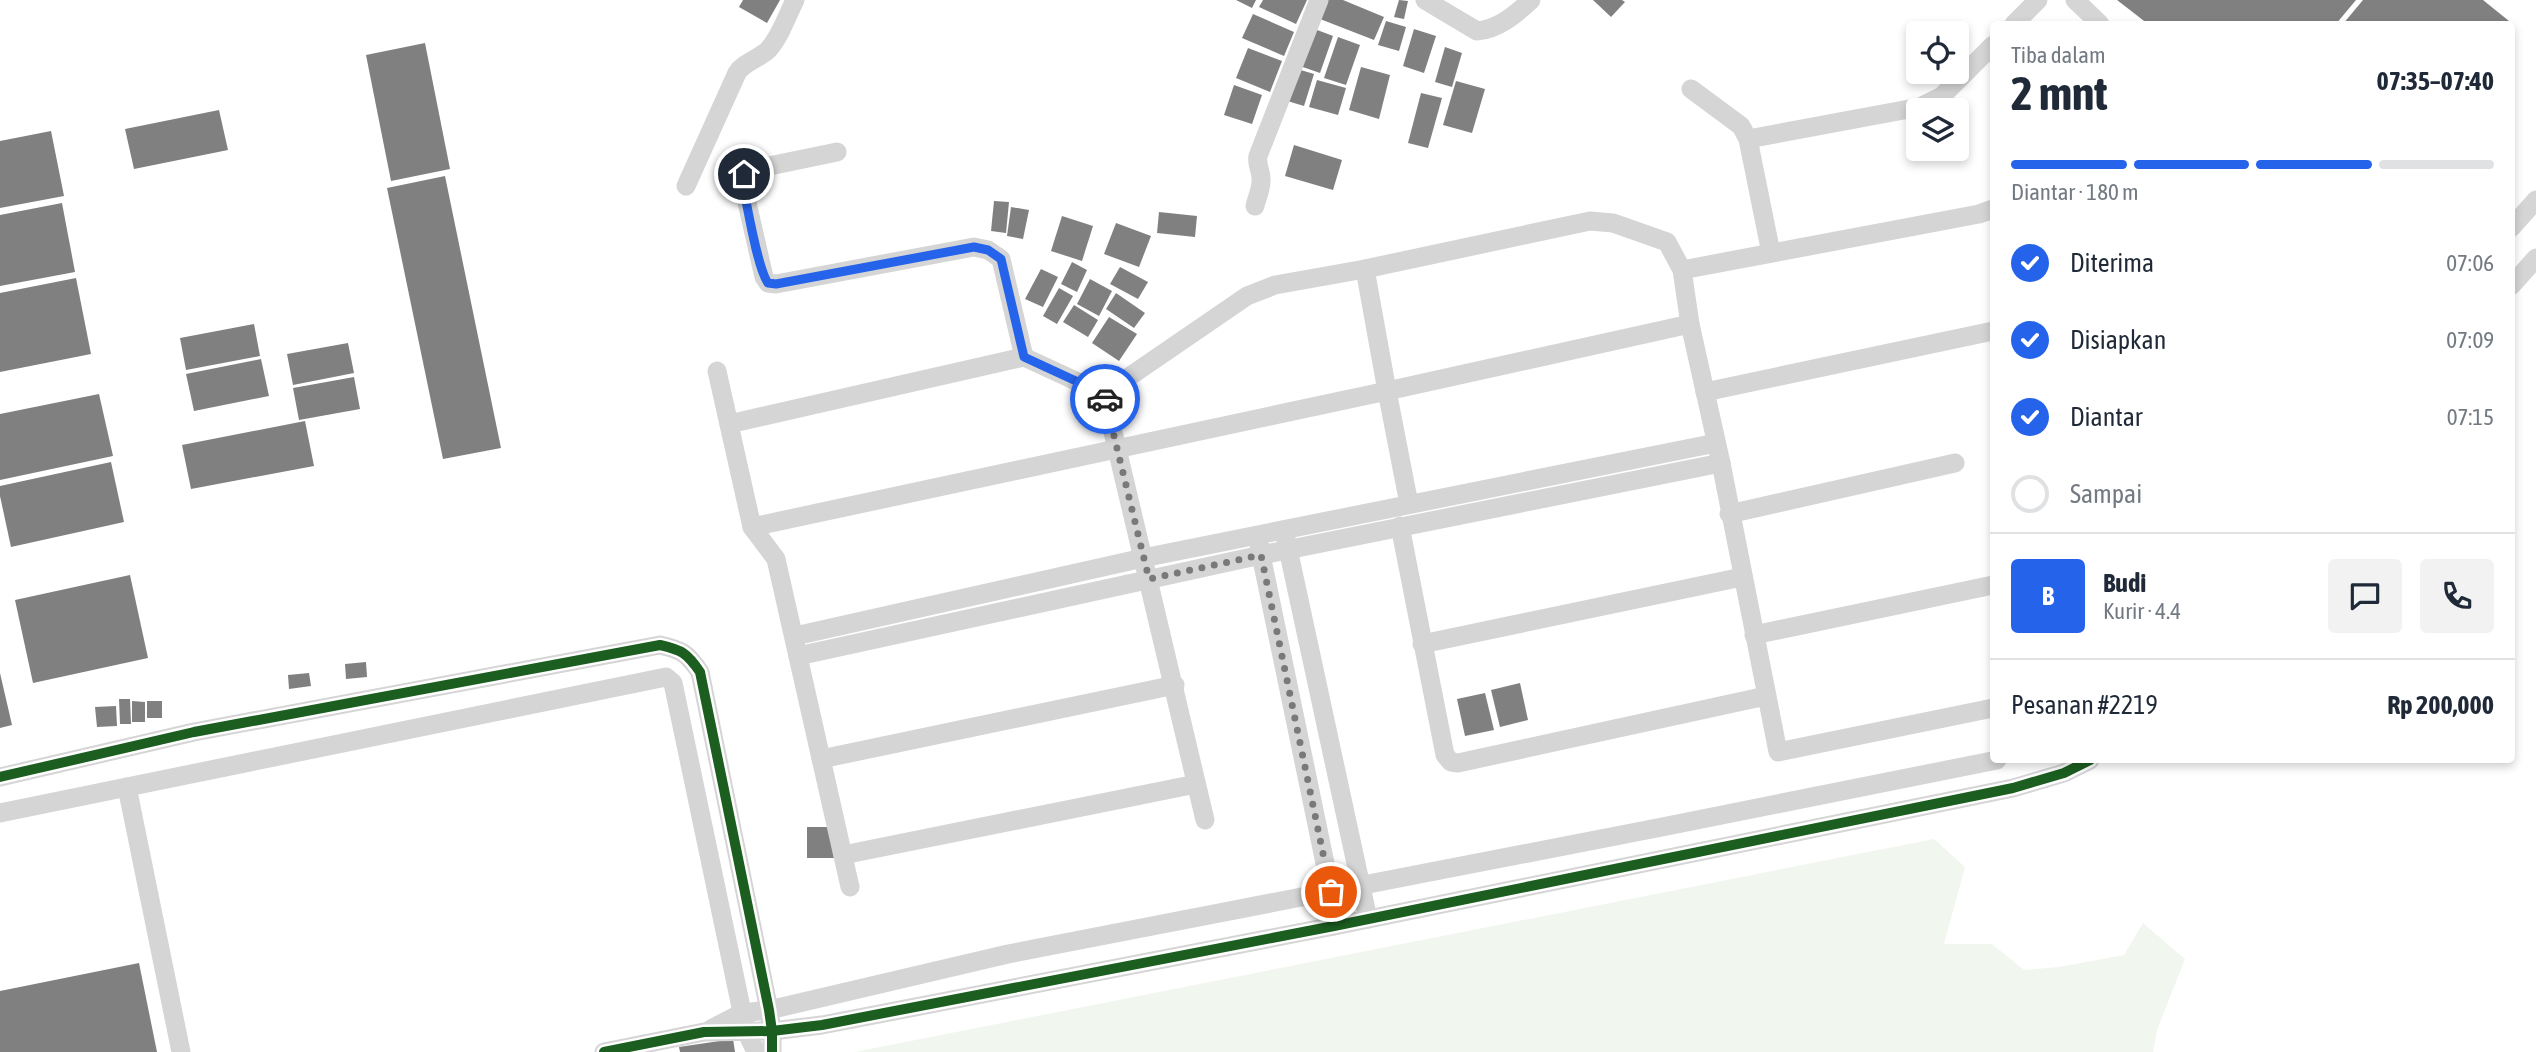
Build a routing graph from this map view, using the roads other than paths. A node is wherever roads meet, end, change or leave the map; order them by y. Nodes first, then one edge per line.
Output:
1 (795, 0) edge
2 (1319, 0) edge
3 (1425, 0) edge
4 (1531, 0) edge
5 (2038, 0) edge
6 (2075, 0) edge
7 (2017, 21) edge
8 (2097, 21) edge
9 (1990, 48) edge
10 (1691, 89) dead end
11 (1748, 139) junction
12 (837, 152) dead end
13 (686, 186) dead end
14 (2536, 200) edge
15 (1255, 206) dead end
16 (1990, 210) edge
17 (2515, 224) edge
18 (1771, 253) junction
19 (2536, 258) edge
20 (1365, 268) junction
21 (1682, 270) junction
22 (2515, 282) edge
23 (1690, 324) junction
24 (1990, 332) edge
25 (1024, 357) junction
26 (718, 371) dead end
27 (1387, 391) junction
28 (1705, 392) junction
29 (1104, 394) junction
30 (729, 424) junction
31 (1716, 443) junction
32 (1118, 447) junction
33 (1721, 463) junction
34 (1955, 463) dead end
35 (1409, 504) junction
36 (1729, 514) junction
37 (1400, 526) junction
38 (752, 527) junction
39 (1286, 539) junction
40 (1259, 545) junction
41 (1143, 558) junction
42 (1742, 577) junction
43 (1149, 579) junction
44 (1990, 586) edge
45 (1754, 635) junction
46 (794, 636) junction
47 (1422, 644) junction
48 (679, 650) junction
49 (798, 656) junction
50 (670, 678) junction
51 (1175, 685) junction
52 (1766, 696) junction
53 (1990, 709) edge
54 (821, 759) junction
55 (1990, 761) edge
56 (2084, 763) edge
57 (0, 777) edge
58 (1196, 784) junction
59 (127, 787) junction
60 (0, 813) edge
61 (1205, 820) dead end
62 (843, 855) junction
63 (1361, 886) junction
64 (850, 887) dead end
65 (1331, 892) junction
66 (1368, 919) junction
67 (1334, 926) junction
68 (769, 1010) junction
69 (744, 1022) junction
70 (772, 1031) junction
71 (181, 1052) edge
72 (604, 1052) edge
73 (757, 1052) edge
74 (772, 1052) edge

1 - 13 street
2 - 15 street
3 - 4 street
5 - 7 street
6 - 8 street
9 - 11 street
10 - 11 street
11 - 18 street
12 - 25 street
14 - 17 street
16 - 18 street
18 - 21 street
19 - 22 street
20 - 21 street
20 - 27 street
20 - 29 street
21 - 23 street
23 - 27 street
23 - 28 street
24 - 28 street
25 - 29 street
25 - 30 street
26 - 30 street
27 - 32 street
27 - 35 street
28 - 31 street
29 - 32 street
30 - 38 street
31 - 33 street
31 - 35 street
32 - 38 street
32 - 41 street
33 - 36 street
33 - 37 street
34 - 36 street
35 - 39 street
36 - 42 street
37 - 39 street
37 - 47 street
38 - 46 street
39 - 40 street
39 - 63 street
40 - 41 street
40 - 43 street
40 - 65 street
41 - 43 street
41 - 46 street
42 - 45 street
42 - 47 street
43 - 49 street
43 - 51 street
44 - 45 street
45 - 52 street
46 - 49 street
47 - 52 street
48 - 50 street
48 - 57 street
48 - 68 street
49 - 54 street
50 - 59 street
50 - 69 street
51 - 54 street
51 - 58 street
52 - 53 street
54 - 62 street
55 - 63 street
56 - 66 street
58 - 61 street
58 - 62 street
59 - 60 street
59 - 71 street
62 - 64 street
63 - 65 street
63 - 66 street
65 - 67 street
65 - 68 street
66 - 67 street
67 - 70 street
68 - 69 street
68 - 70 street
69 - 70 street
69 - 72 street
69 - 73 street
70 - 74 street

